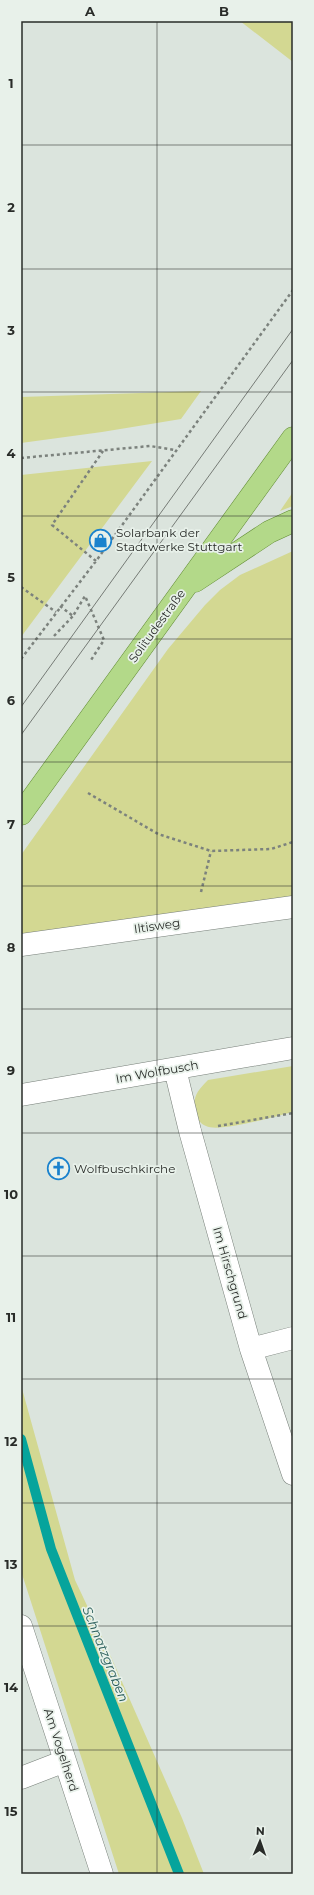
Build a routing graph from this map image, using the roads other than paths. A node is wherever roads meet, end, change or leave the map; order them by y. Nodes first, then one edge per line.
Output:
1 (293, 438) edge
2 (293, 521) edge
3 (183, 590) junction
4 (21, 814) edge
5 (293, 907) edge
6 (21, 944) edge
7 (293, 1048) edge
8 (175, 1069) junction
9 (21, 1095) edge
10 (293, 1338) edge
11 (252, 1349) junction
12 (293, 1474) edge
13 (21, 1626) edge
14 (65, 1761) junction
15 (21, 1778) edge
16 (102, 1874) edge

1 - 3 main road, Solitudestraße
2 - 3 main road
3 - 4 main road, Solitudestraße
5 - 6 street, Iltisweg
7 - 8 street, Im Wolfbusch
8 - 9 street, Im Wolfbusch
8 - 11 street, Im Hirschgrund
10 - 11 street
11 - 12 street, Im Hirschgrund
13 - 14 street, Am Vogelherd
14 - 15 street
14 - 16 street, Am Vogelherd

